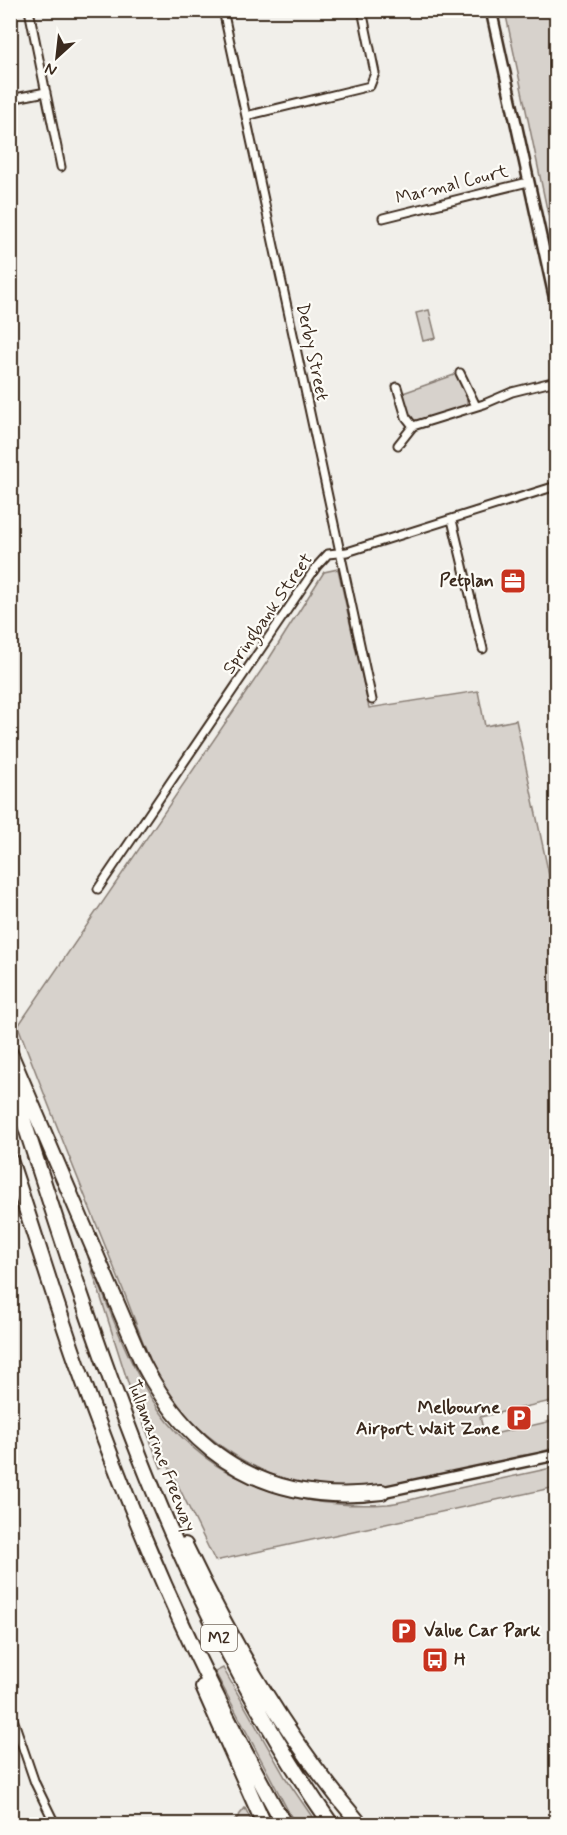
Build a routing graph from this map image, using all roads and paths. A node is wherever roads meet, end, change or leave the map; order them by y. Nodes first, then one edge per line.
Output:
1 (29, 10) edge
2 (223, 10) edge
3 (362, 10) edge
4 (491, 10) edge
5 (46, 92) junction
6 (10, 99) edge
7 (246, 116) junction
8 (61, 167) dead end
9 (528, 182) junction
10 (382, 218) dead end
11 (556, 305) edge
12 (460, 373) dead end
13 (556, 381) edge
14 (397, 387) dead end
15 (476, 406) junction
16 (413, 426) junction
17 (398, 446) dead end
18 (556, 486) edge
19 (452, 520) junction
20 (341, 552) junction
21 (483, 649) dead end
22 (372, 700) dead end
23 (98, 889) dead end
24 (10, 1053) edge
25 (10, 1077) edge
26 (10, 1160) edge
27 (133, 1438) junction
28 (554, 1457) edge
29 (382, 1492) joint
30 (195, 1653) junction
31 (10, 1710) edge
32 (55, 1824) edge
33 (264, 1824) edge
34 (284, 1824) edge
35 (331, 1824) edge
36 (360, 1824) edge

1 - 5 street
2 - 7 street, Derby Street
3 - 7 street
4 - 9 street
5 - 6 street
5 - 8 street
7 - 20 street, Derby Street
9 - 10 street, Marmal Court
9 - 11 street
12 - 15 street
13 - 15 street
14 - 16 street
15 - 16 street
16 - 17 street
18 - 19 street, Springbank Street
19 - 20 street, Springbank Street
19 - 21 street
20 - 22 street, Derby Street
20 - 23 street, Springbank Street
24 - 29 highway
25 - 27 highway, Tullamarine Freeway / M2
26 - 30 highway, M2
27 - 35 highway, Tullamarine Freeway / M2
27 - 36 highway
28 - 29 street
30 - 33 highway
30 - 34 highway, M2
31 - 32 street

